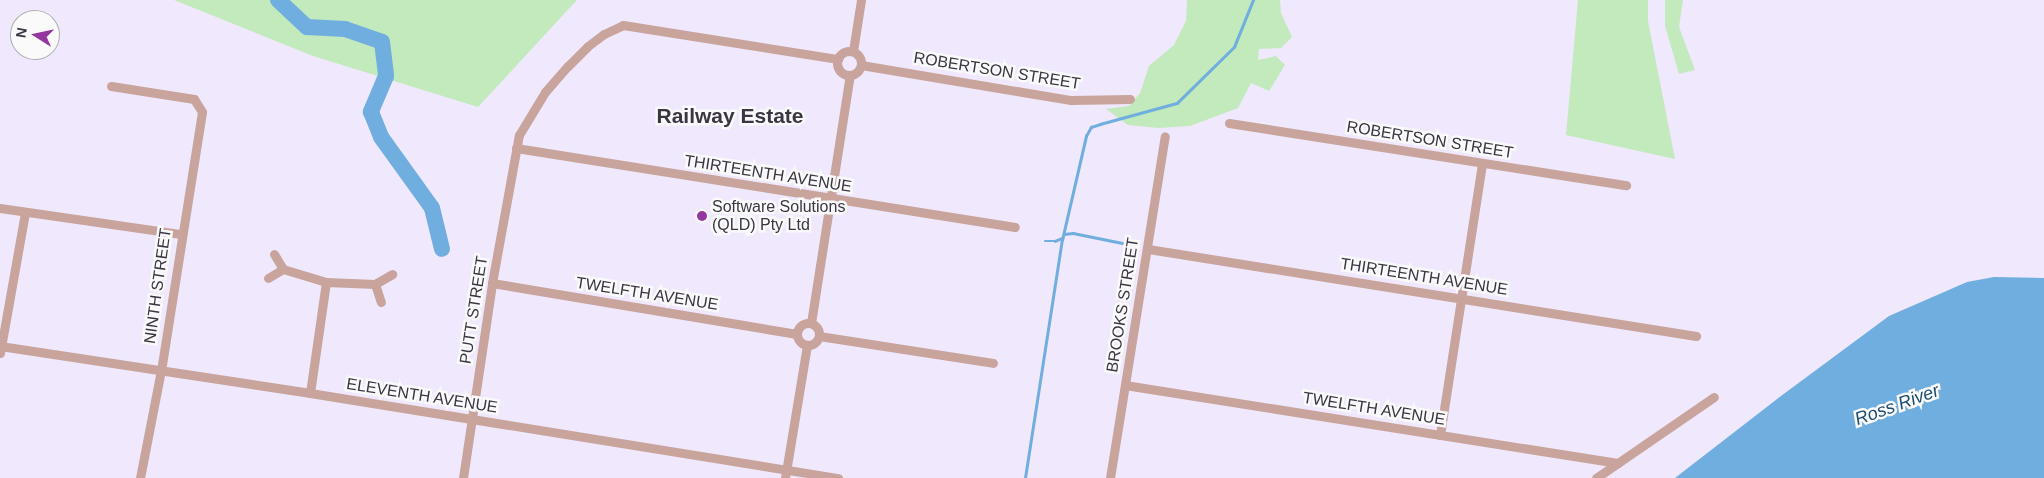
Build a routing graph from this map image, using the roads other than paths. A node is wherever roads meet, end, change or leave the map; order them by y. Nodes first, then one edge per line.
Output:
1 (861, 0) edge
2 (853, 51) junction
3 (838, 59) junction
4 (861, 64) junction
5 (850, 75) junction
6 (110, 86) dead end
7 (1130, 99) dead end
8 (1229, 123) dead end
9 (1165, 136) dead end
10 (516, 148) junction
11 (1482, 164) junction
12 (1626, 185) dead end
13 (830, 199) junction
14 (0, 208) edge
15 (24, 212) junction
16 (1015, 227) dead end
17 (181, 234) junction
18 (1148, 249) junction
19 (274, 254) dead end
20 (283, 270) junction
21 (392, 274) dead end
22 (268, 278) dead end
23 (326, 282) junction
24 (492, 283) junction
25 (375, 284) junction
26 (1461, 297) junction
27 (381, 302) dead end
28 (811, 323) junction
29 (797, 334) junction
30 (819, 336) junction
31 (1696, 336) dead end
32 (807, 345) junction
33 (0, 348) edge
34 (993, 363) dead end
35 (161, 370) junction
36 (1125, 385) junction
37 (310, 393) junction
38 (1714, 397) dead end
39 (472, 420) junction
40 (1440, 435) junction
41 (1618, 463) junction
42 (786, 474) edge
43 (140, 478) edge
44 (463, 478) edge
45 (838, 478) edge
46 (1110, 478) edge
47 (1596, 478) edge

1 - 2 street
2 - 3 street
2 - 4 street
3 - 5 street
3 - 10 street, PUTT STREET
4 - 5 street
4 - 7 street, ROBERTSON STREET
5 - 13 street
6 - 17 street, NINTH STREET
8 - 11 street, ROBERTSON STREET
9 - 18 street, BROOKS STREET
10 - 13 street, THIRTEENTH AVENUE
10 - 24 street, PUTT STREET
11 - 12 street, ROBERTSON STREET
11 - 26 street
13 - 16 street, THIRTEENTH AVENUE
13 - 28 street
14 - 15 street
15 - 17 street
15 - 33 street
17 - 35 street, NINTH STREET
18 - 26 street, THIRTEENTH AVENUE
18 - 36 street, BROOKS STREET
19 - 20 street
20 - 22 street
20 - 23 street
21 - 25 street
23 - 25 street
23 - 37 street
24 - 29 street, TWELFTH AVENUE
24 - 39 street, PUTT STREET
25 - 27 street
26 - 31 street, THIRTEENTH AVENUE
26 - 40 street
28 - 29 street
28 - 30 street
29 - 32 street
30 - 32 street
30 - 34 street
32 - 42 street
33 - 35 street, ELEVENTH AVENUE
35 - 37 street, ELEVENTH AVENUE
35 - 43 street, NINTH STREET
36 - 40 street, TWELFTH AVENUE
36 - 46 street, BROOKS STREET
37 - 39 street, ELEVENTH AVENUE
38 - 41 street
39 - 42 street, ELEVENTH AVENUE
39 - 44 street, PUTT STREET
40 - 41 street, TWELFTH AVENUE
41 - 47 street
42 - 45 street, ELEVENTH AVENUE

